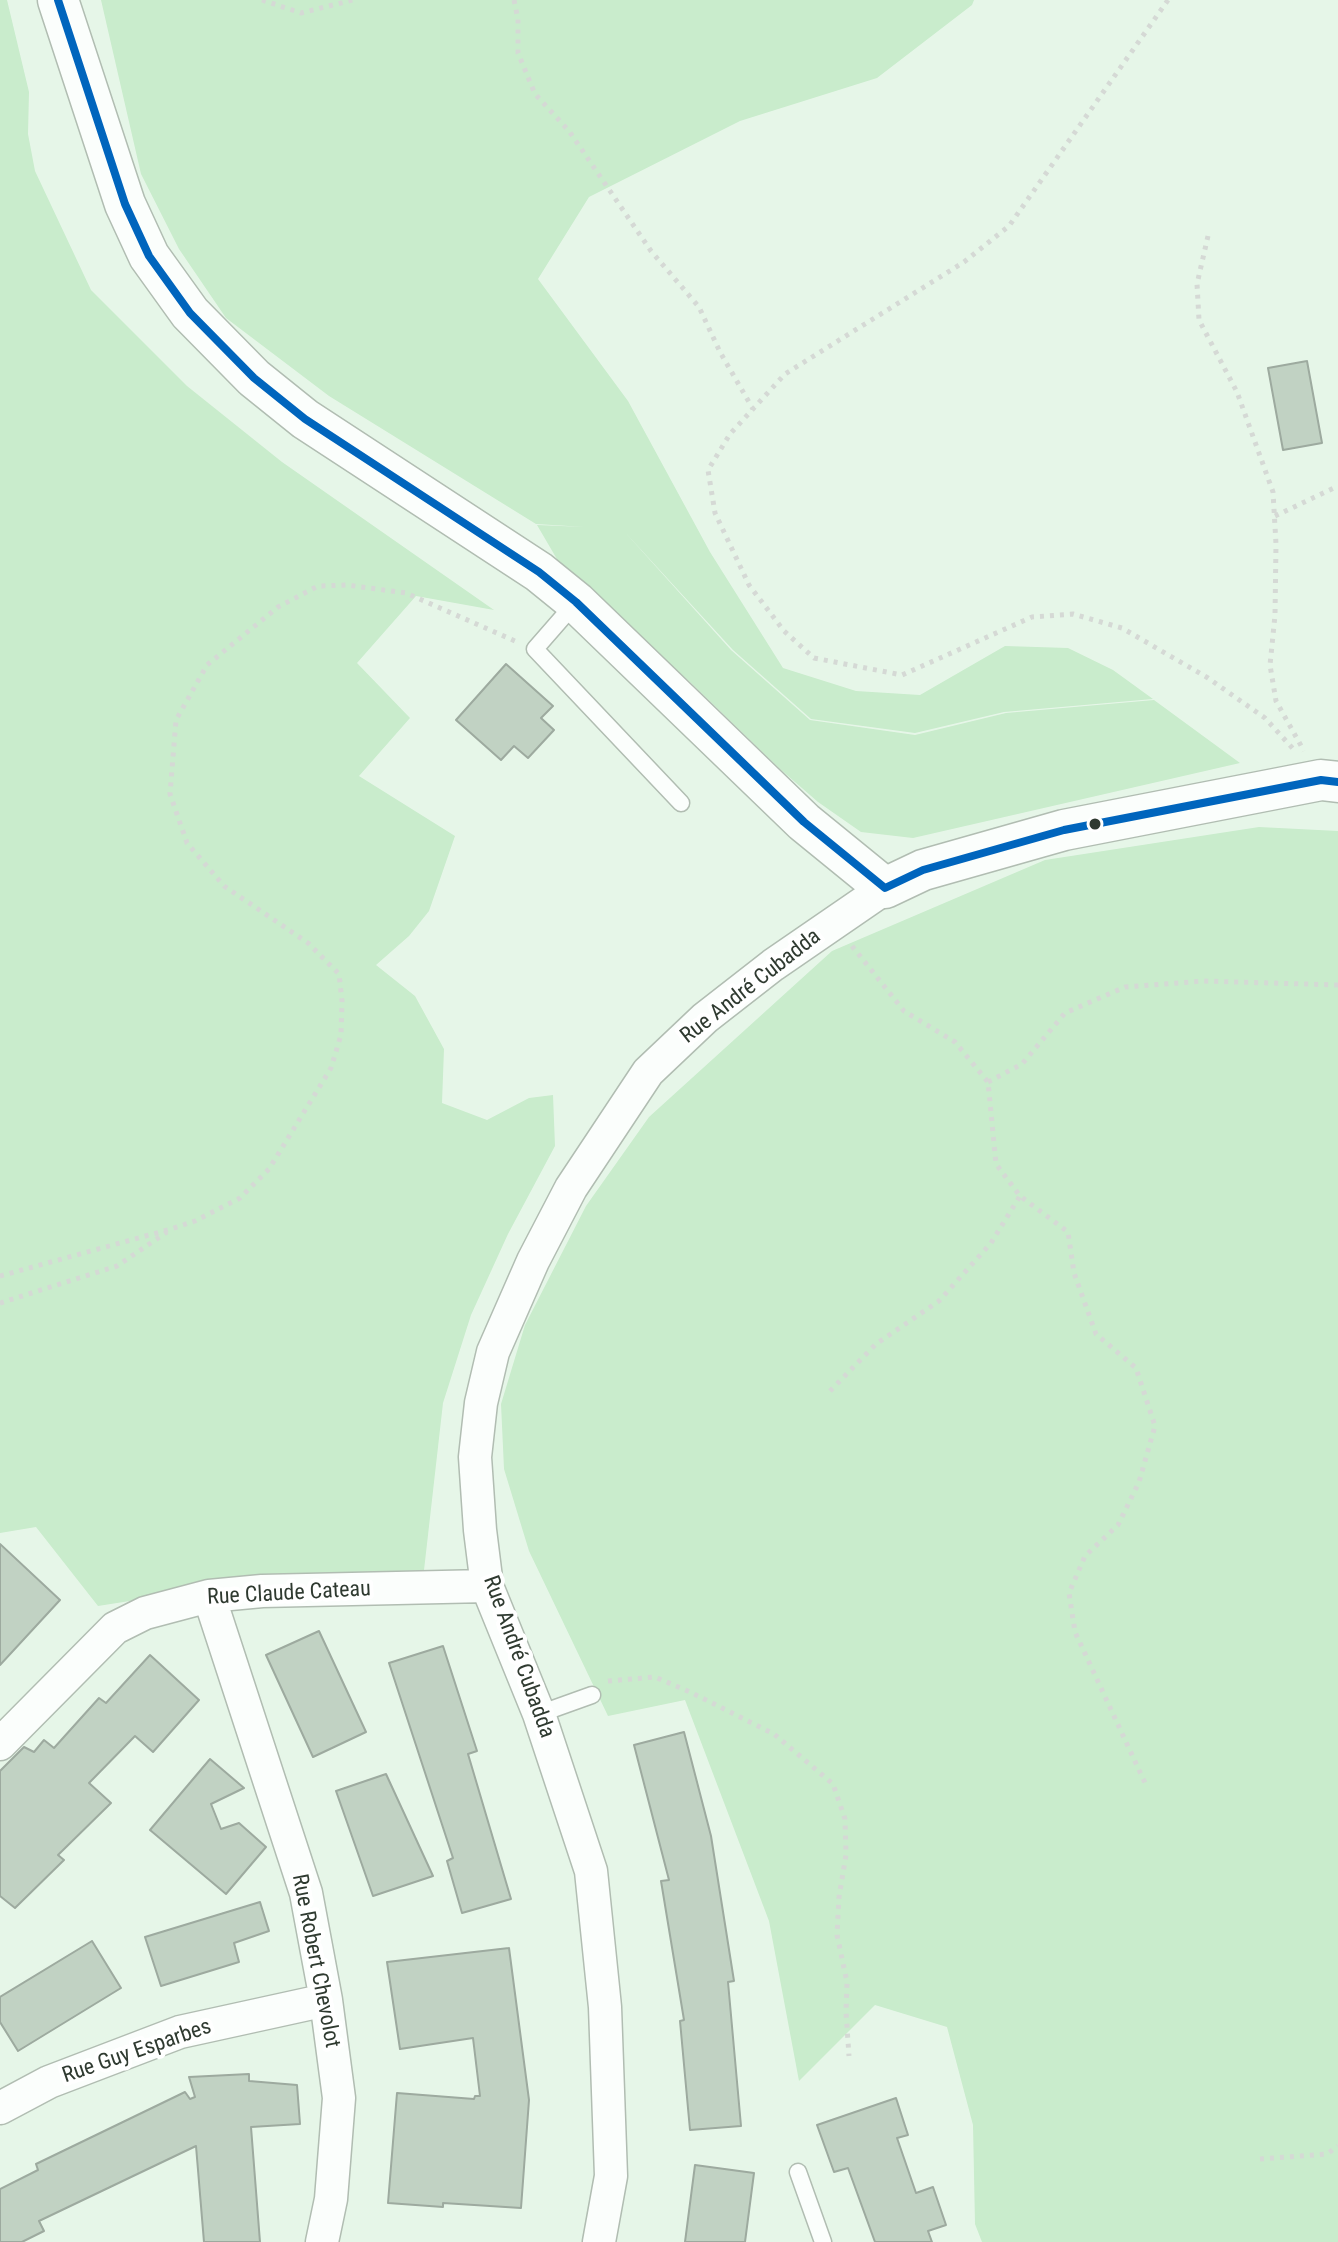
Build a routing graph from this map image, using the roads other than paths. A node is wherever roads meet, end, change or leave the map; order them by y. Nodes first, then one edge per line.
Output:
1 (58, 0) edge
2 (576, 602) junction
3 (1329, 781) edge
4 (681, 803) dead end
5 (885, 888) junction
6 (487, 1586) junction
7 (209, 1596) junction
8 (592, 1695) road end
9 (539, 1714) junction
10 (0, 1744) edge
11 (326, 2000) junction
12 (0, 2108) edge
13 (798, 2172) dead end
14 (322, 2242) edge
15 (599, 2242) edge
16 (823, 2242) edge

1 - 2 street
2 - 4 lane
2 - 5 street
3 - 5 street
5 - 6 street, Rue André Cubadda
6 - 7 street, Rue Claude Cateau
6 - 9 street, Rue André Cubadda
7 - 10 street, Rue Claude Cateau
7 - 11 street, Rue Robert Chevolot
8 - 9 lane
9 - 15 street, Rue André Cubadda
11 - 12 street, Rue Guy Esparbes
11 - 14 street, Rue Robert Chevolot
13 - 16 lane

